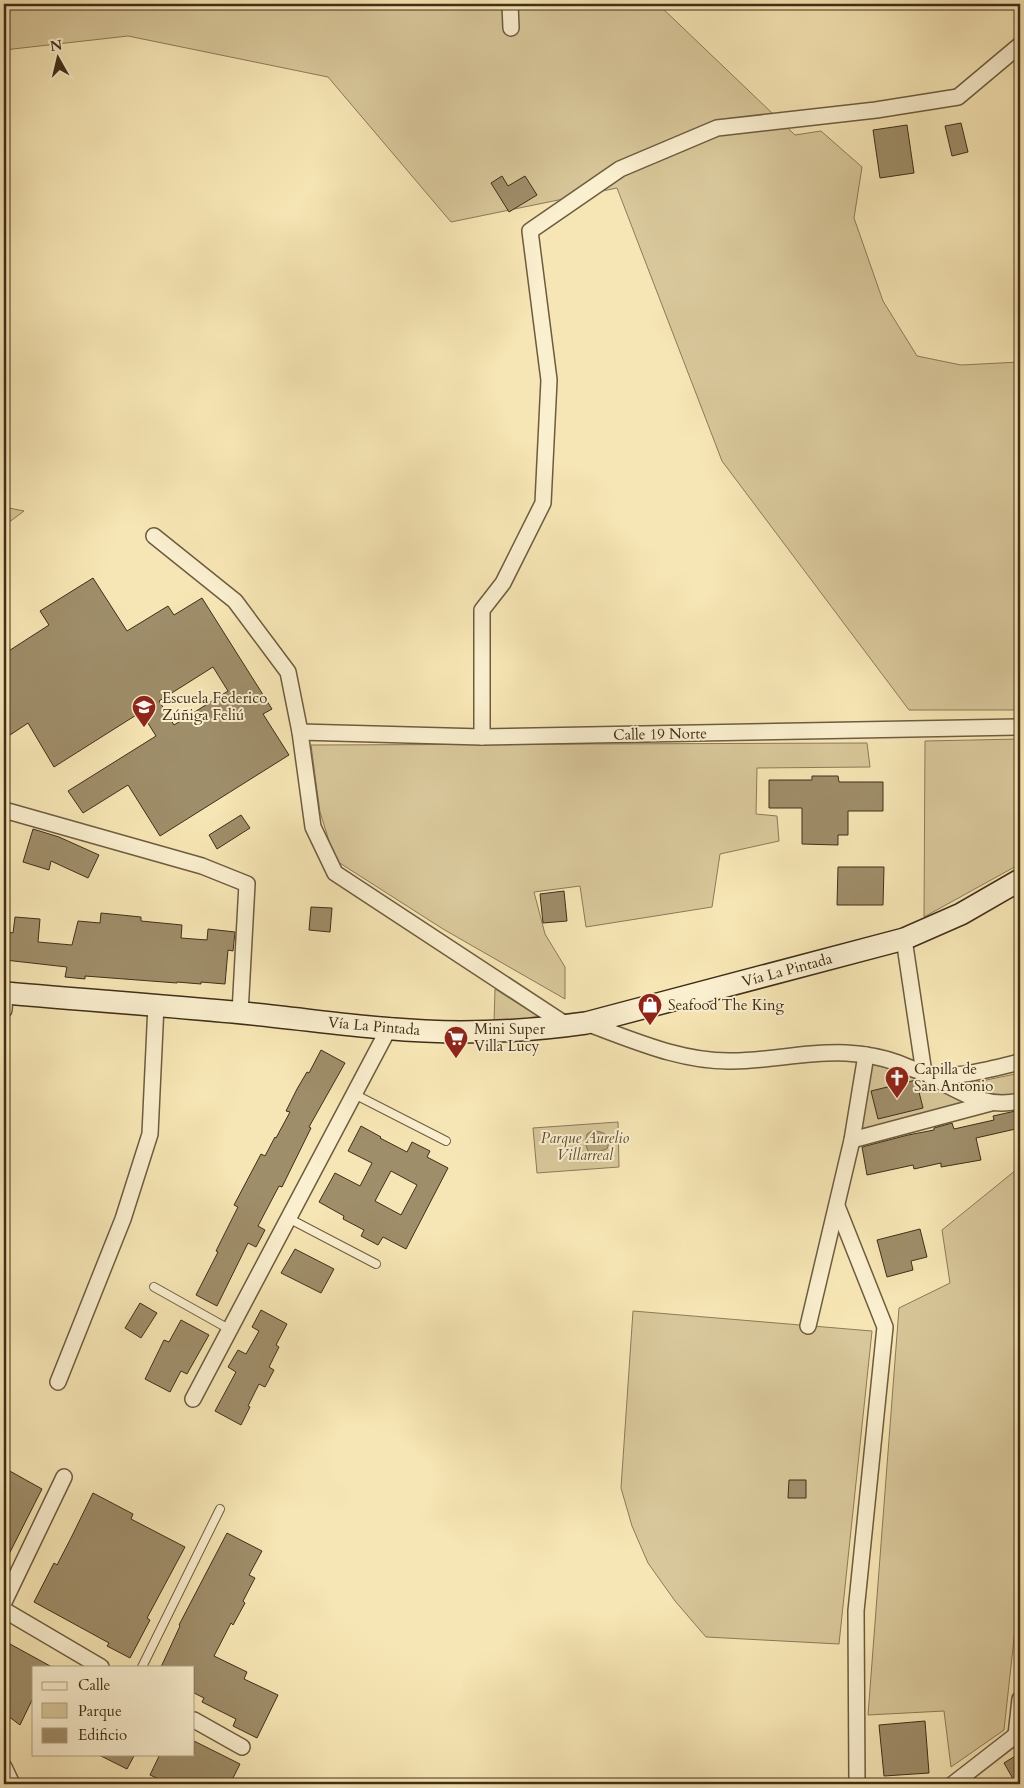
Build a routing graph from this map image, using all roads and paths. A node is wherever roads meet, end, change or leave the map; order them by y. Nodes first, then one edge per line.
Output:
1 (510, 4) edge
2 (511, 28) dead end
3 (1020, 45) edge
4 (154, 536) dead end
5 (1020, 727) edge
6 (300, 732) junction
7 (482, 737) junction
8 (4, 810) edge
9 (1020, 880) edge
10 (904, 939) junction
11 (4, 999) edge
12 (156, 1005) junction
13 (240, 1013) junction
14 (577, 1025) junction
15 (389, 1028) junction
16 (866, 1056) junction
17 (1020, 1062) edge
18 (924, 1073) junction
19 (354, 1094) junction
20 (1020, 1101) edge
21 (991, 1103) junction
22 (852, 1140) junction
23 (446, 1141) dead end
24 (836, 1206) junction
25 (288, 1218) junction
26 (376, 1264) dead end
27 (154, 1286) dead end
28 (808, 1326) dead end
29 (229, 1330) junction
30 (58, 1382) dead end
31 (193, 1399) dead end
32 (64, 1477) dead end
33 (220, 1509) dead end
34 (4, 1602) edge
35 (4, 1610) edge
36 (99, 1666) edge
37 (142, 1666) edge
38 (1020, 1699) edge
39 (195, 1721) edge
40 (1018, 1733) edge
41 (242, 1747) dead end
42 (4, 1767) edge
43 (12, 1784) edge
44 (857, 1784) edge
45 (953, 1784) edge

1 - 2 street
3 - 7 street
4 - 6 street
5 - 7 street, Calle 19 Norte
6 - 7 street, Calle 19 Norte
6 - 14 street
8 - 13 street
9 - 10 main road, Vía La Pintada
10 - 14 main road, Vía La Pintada
10 - 18 street
11 - 12 main road, Vía La Pintada
12 - 13 main road, Vía La Pintada
12 - 30 street
13 - 15 main road, Vía La Pintada
14 - 15 main road, Vía La Pintada
14 - 16 street
15 - 19 street
16 - 18 street
16 - 22 street
17 - 18 street
18 - 21 street
19 - 23 lane
19 - 25 street
20 - 21 street
21 - 22 street
22 - 24 street
24 - 28 street
24 - 44 street
25 - 26 lane
25 - 29 street
27 - 29 lane
29 - 31 street
32 - 34 street
33 - 37 lane
35 - 36 street
38 - 40 street
39 - 41 street
40 - 45 street
42 - 43 street

